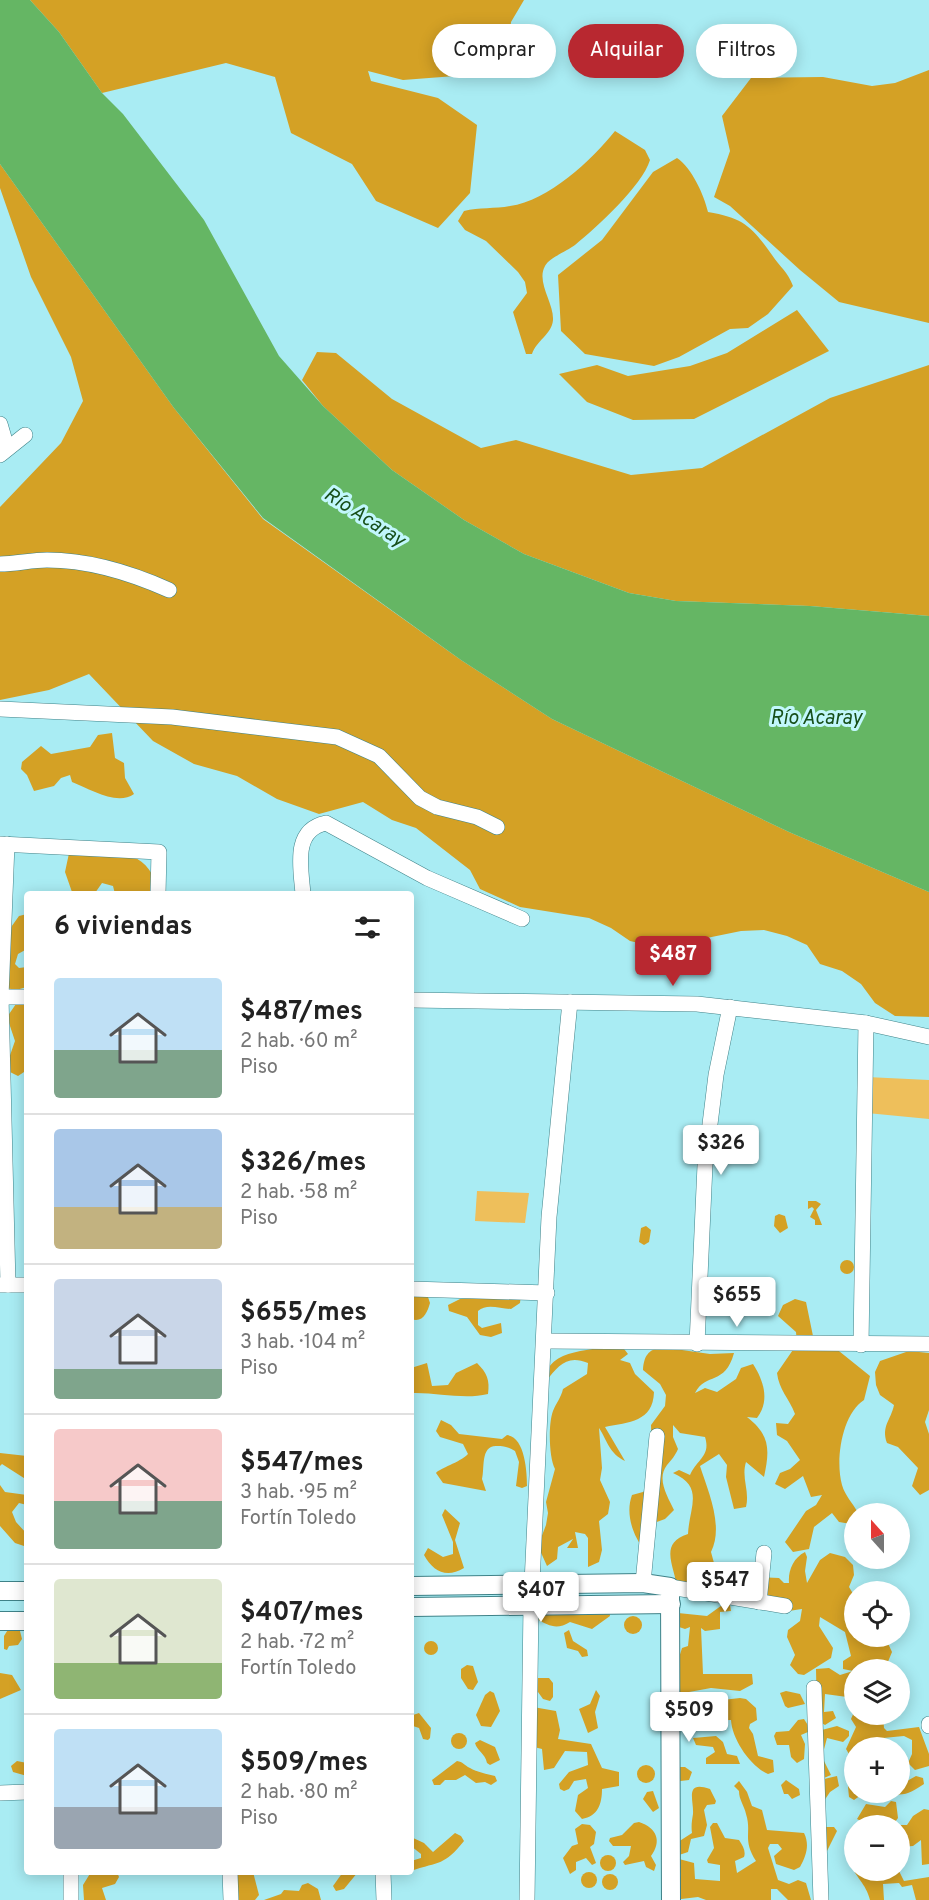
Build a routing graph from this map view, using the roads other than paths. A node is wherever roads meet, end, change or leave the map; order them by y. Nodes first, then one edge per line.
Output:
1 (0, 424) edge
2 (25, 435) dead end
3 (3, 452) edge
4 (0, 564) edge
5 (169, 590) dead end
6 (0, 709) edge
7 (497, 827) dead end
8 (4, 844) edge
9 (158, 891) edge
10 (303, 891) edge
11 (522, 919) dead end
12 (1, 997) edge
13 (24, 997) edge
14 (414, 1000) edge
15 (570, 1002) junction
16 (729, 1007) junction
17 (866, 1023) junction
18 (929, 1037) edge
19 (4, 1285) edge
20 (24, 1285) edge
21 (414, 1289) edge
22 (547, 1293) junction
23 (545, 1341) junction
24 (698, 1344) junction
25 (929, 1344) edge
26 (861, 1345) junction
27 (657, 1436) dead end
28 (764, 1553) dead end
29 (533, 1583) junction
30 (643, 1583) junction
31 (414, 1586) edge
32 (0, 1591) edge
33 (24, 1591) edge
34 (670, 1596) junction
35 (759, 1602) junction
36 (531, 1605) junction
37 (414, 1606) edge
38 (785, 1606) dead end
39 (0, 1621) edge
40 (24, 1621) edge
41 (814, 1688) dead end
42 (24, 1792) edge
43 (0, 1793) edge
44 (71, 1875) edge
45 (230, 1875) edge
46 (383, 1875) edge
47 (71, 1900) edge
48 (231, 1900) edge
49 (384, 1900) edge
50 (527, 1900) edge
51 (671, 1900) edge
52 (821, 1900) edge

1 - 3 street
2 - 3 street
4 - 5 street
6 - 7 street
8 - 9 street
8 - 12 street
10 - 11 street
12 - 13 street
12 - 19 street
14 - 15 street
15 - 16 street
15 - 22 street
16 - 17 street
16 - 24 street
17 - 18 street
17 - 26 street
19 - 20 street
21 - 22 street
22 - 23 street
23 - 24 street
23 - 29 street
24 - 26 street
25 - 26 street
27 - 30 street
28 - 35 street
29 - 30 street
29 - 31 street
29 - 36 street
30 - 34 street
32 - 33 street
34 - 35 street
34 - 36 street
34 - 51 street
35 - 38 street
36 - 37 street
36 - 50 street
39 - 40 street
41 - 52 street
42 - 43 street
44 - 47 street
45 - 48 street
46 - 49 street

